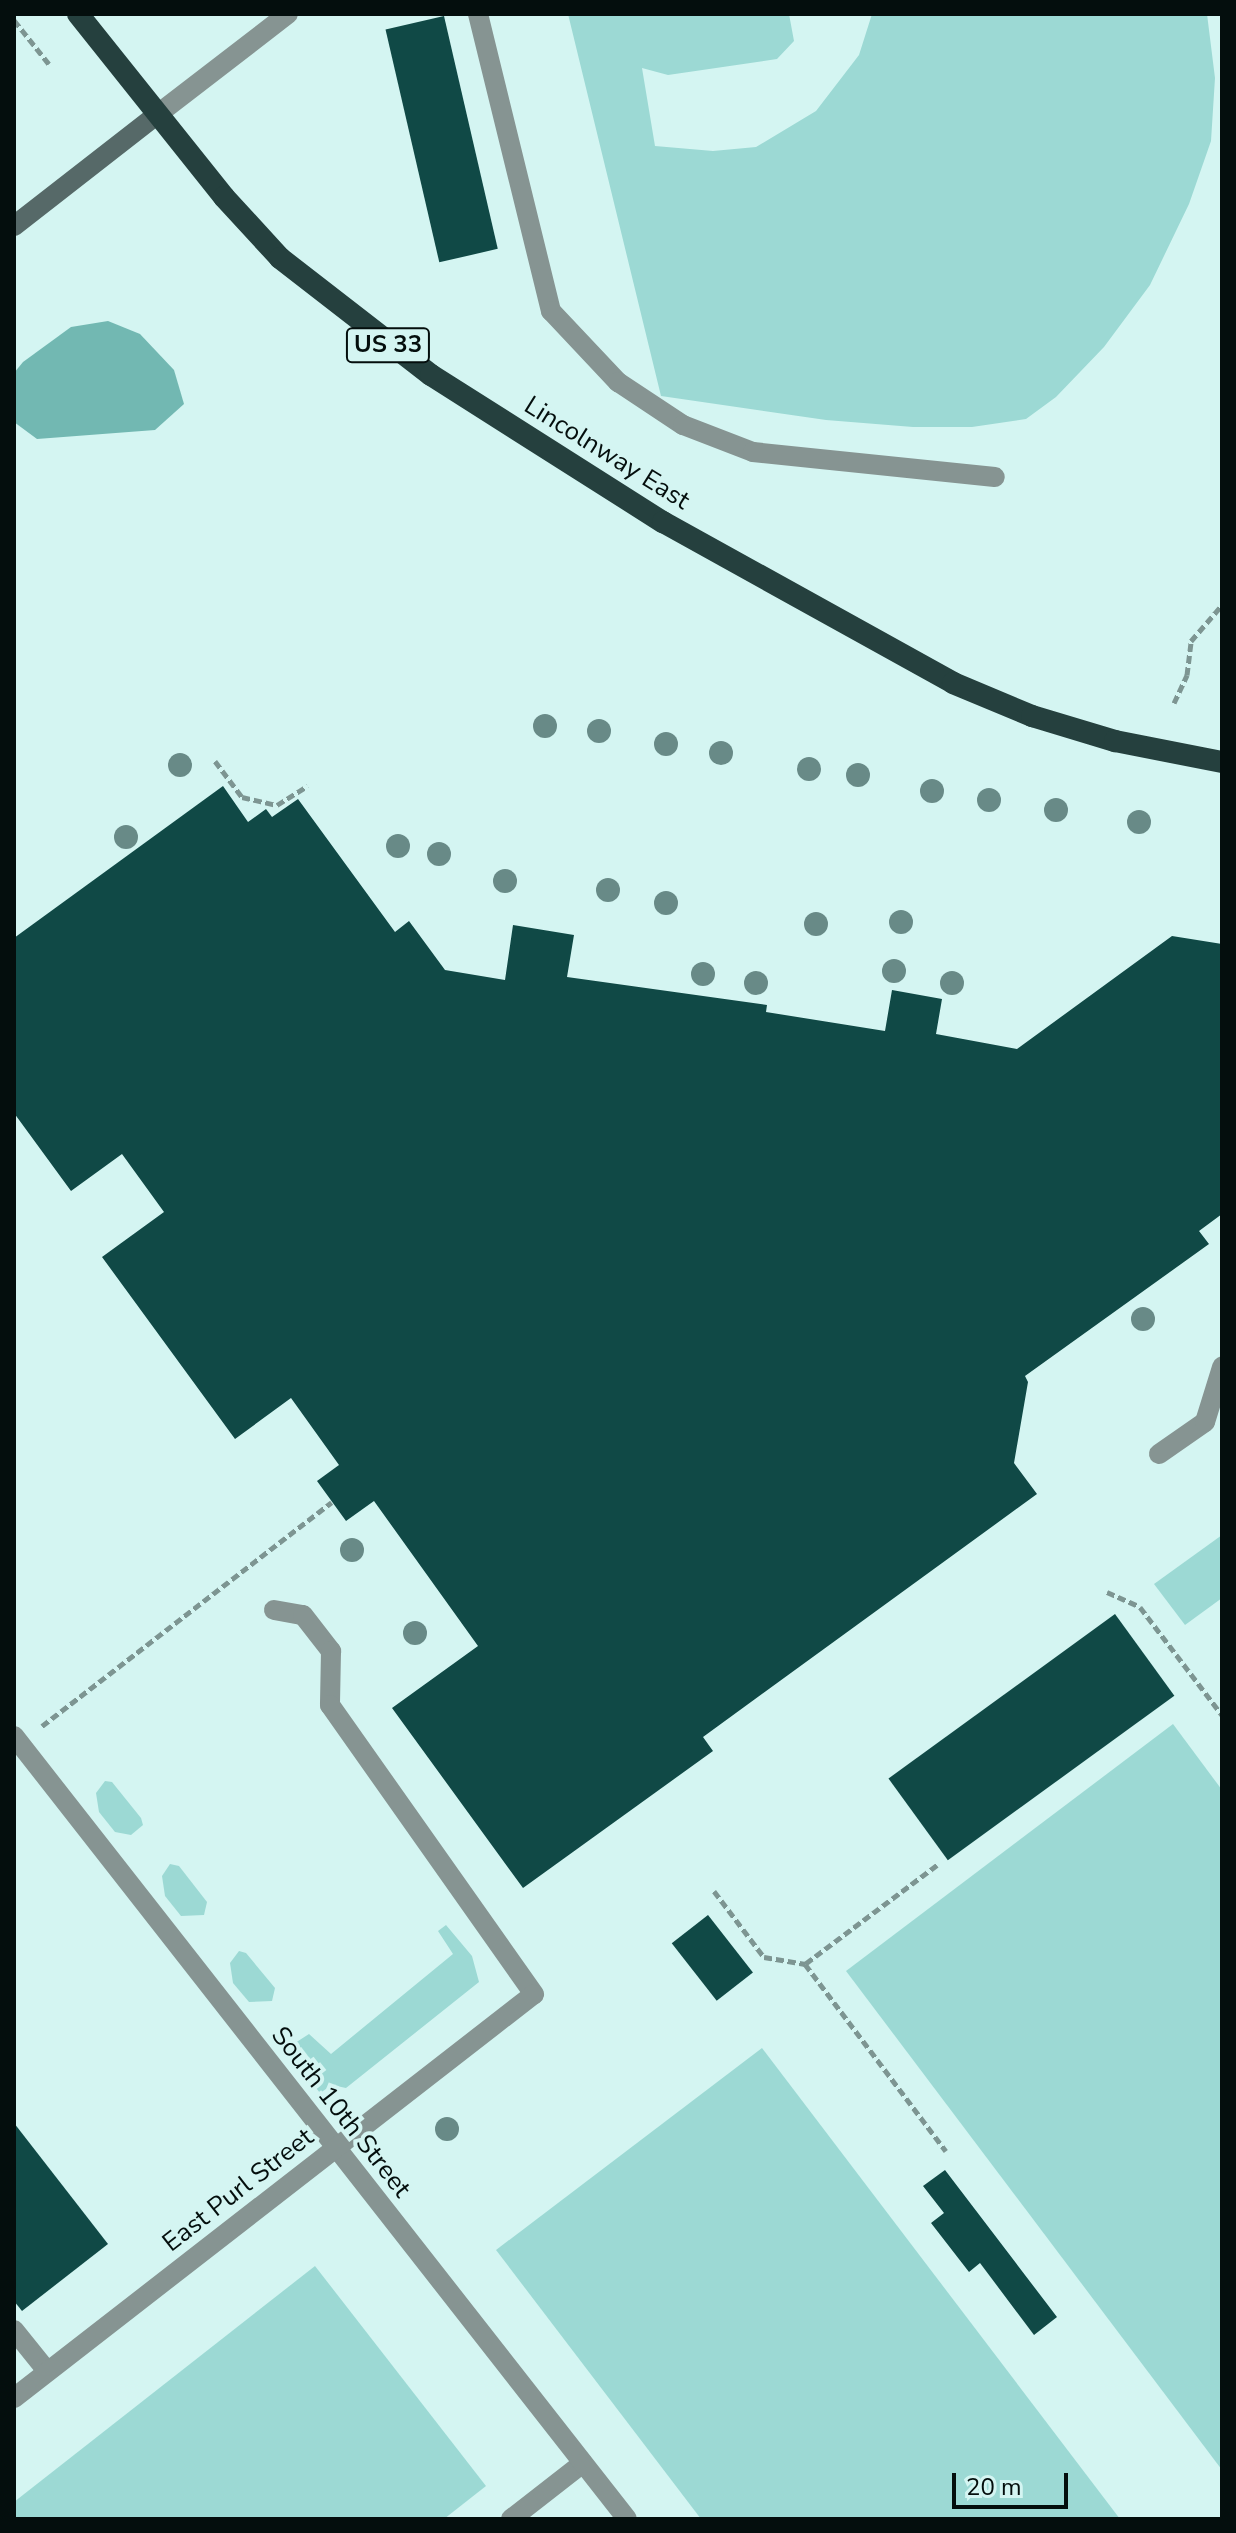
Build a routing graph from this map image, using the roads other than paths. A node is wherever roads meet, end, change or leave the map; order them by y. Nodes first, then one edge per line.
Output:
1 (78, 14) edge
2 (288, 14) edge
3 (478, 14) edge
4 (158, 114) junction
5 (14, 226) edge
6 (995, 477) dead end
7 (1222, 762) edge
8 (1222, 1367) edge
9 (1159, 1454) dead end
10 (274, 1610) dead end
11 (17, 1740) edge
12 (335, 2147) junction
13 (14, 2330) edge
14 (47, 2371) junction
15 (14, 2398) edge
16 (583, 2463) junction
17 (511, 2519) edge
18 (627, 2519) edge

1 - 4 highway, Lincolnway East / US 33
2 - 4 street
3 - 6 street
4 - 5 main road
4 - 7 highway, Lincolnway East / US 33
8 - 9 street
10 - 12 street, East Purl Street
11 - 12 street, South 10th Street
12 - 14 street, East Purl Street
12 - 16 street, South 10th Street
13 - 14 street
14 - 15 street, East Purl Street
16 - 17 street
16 - 18 street, South 10th Street

